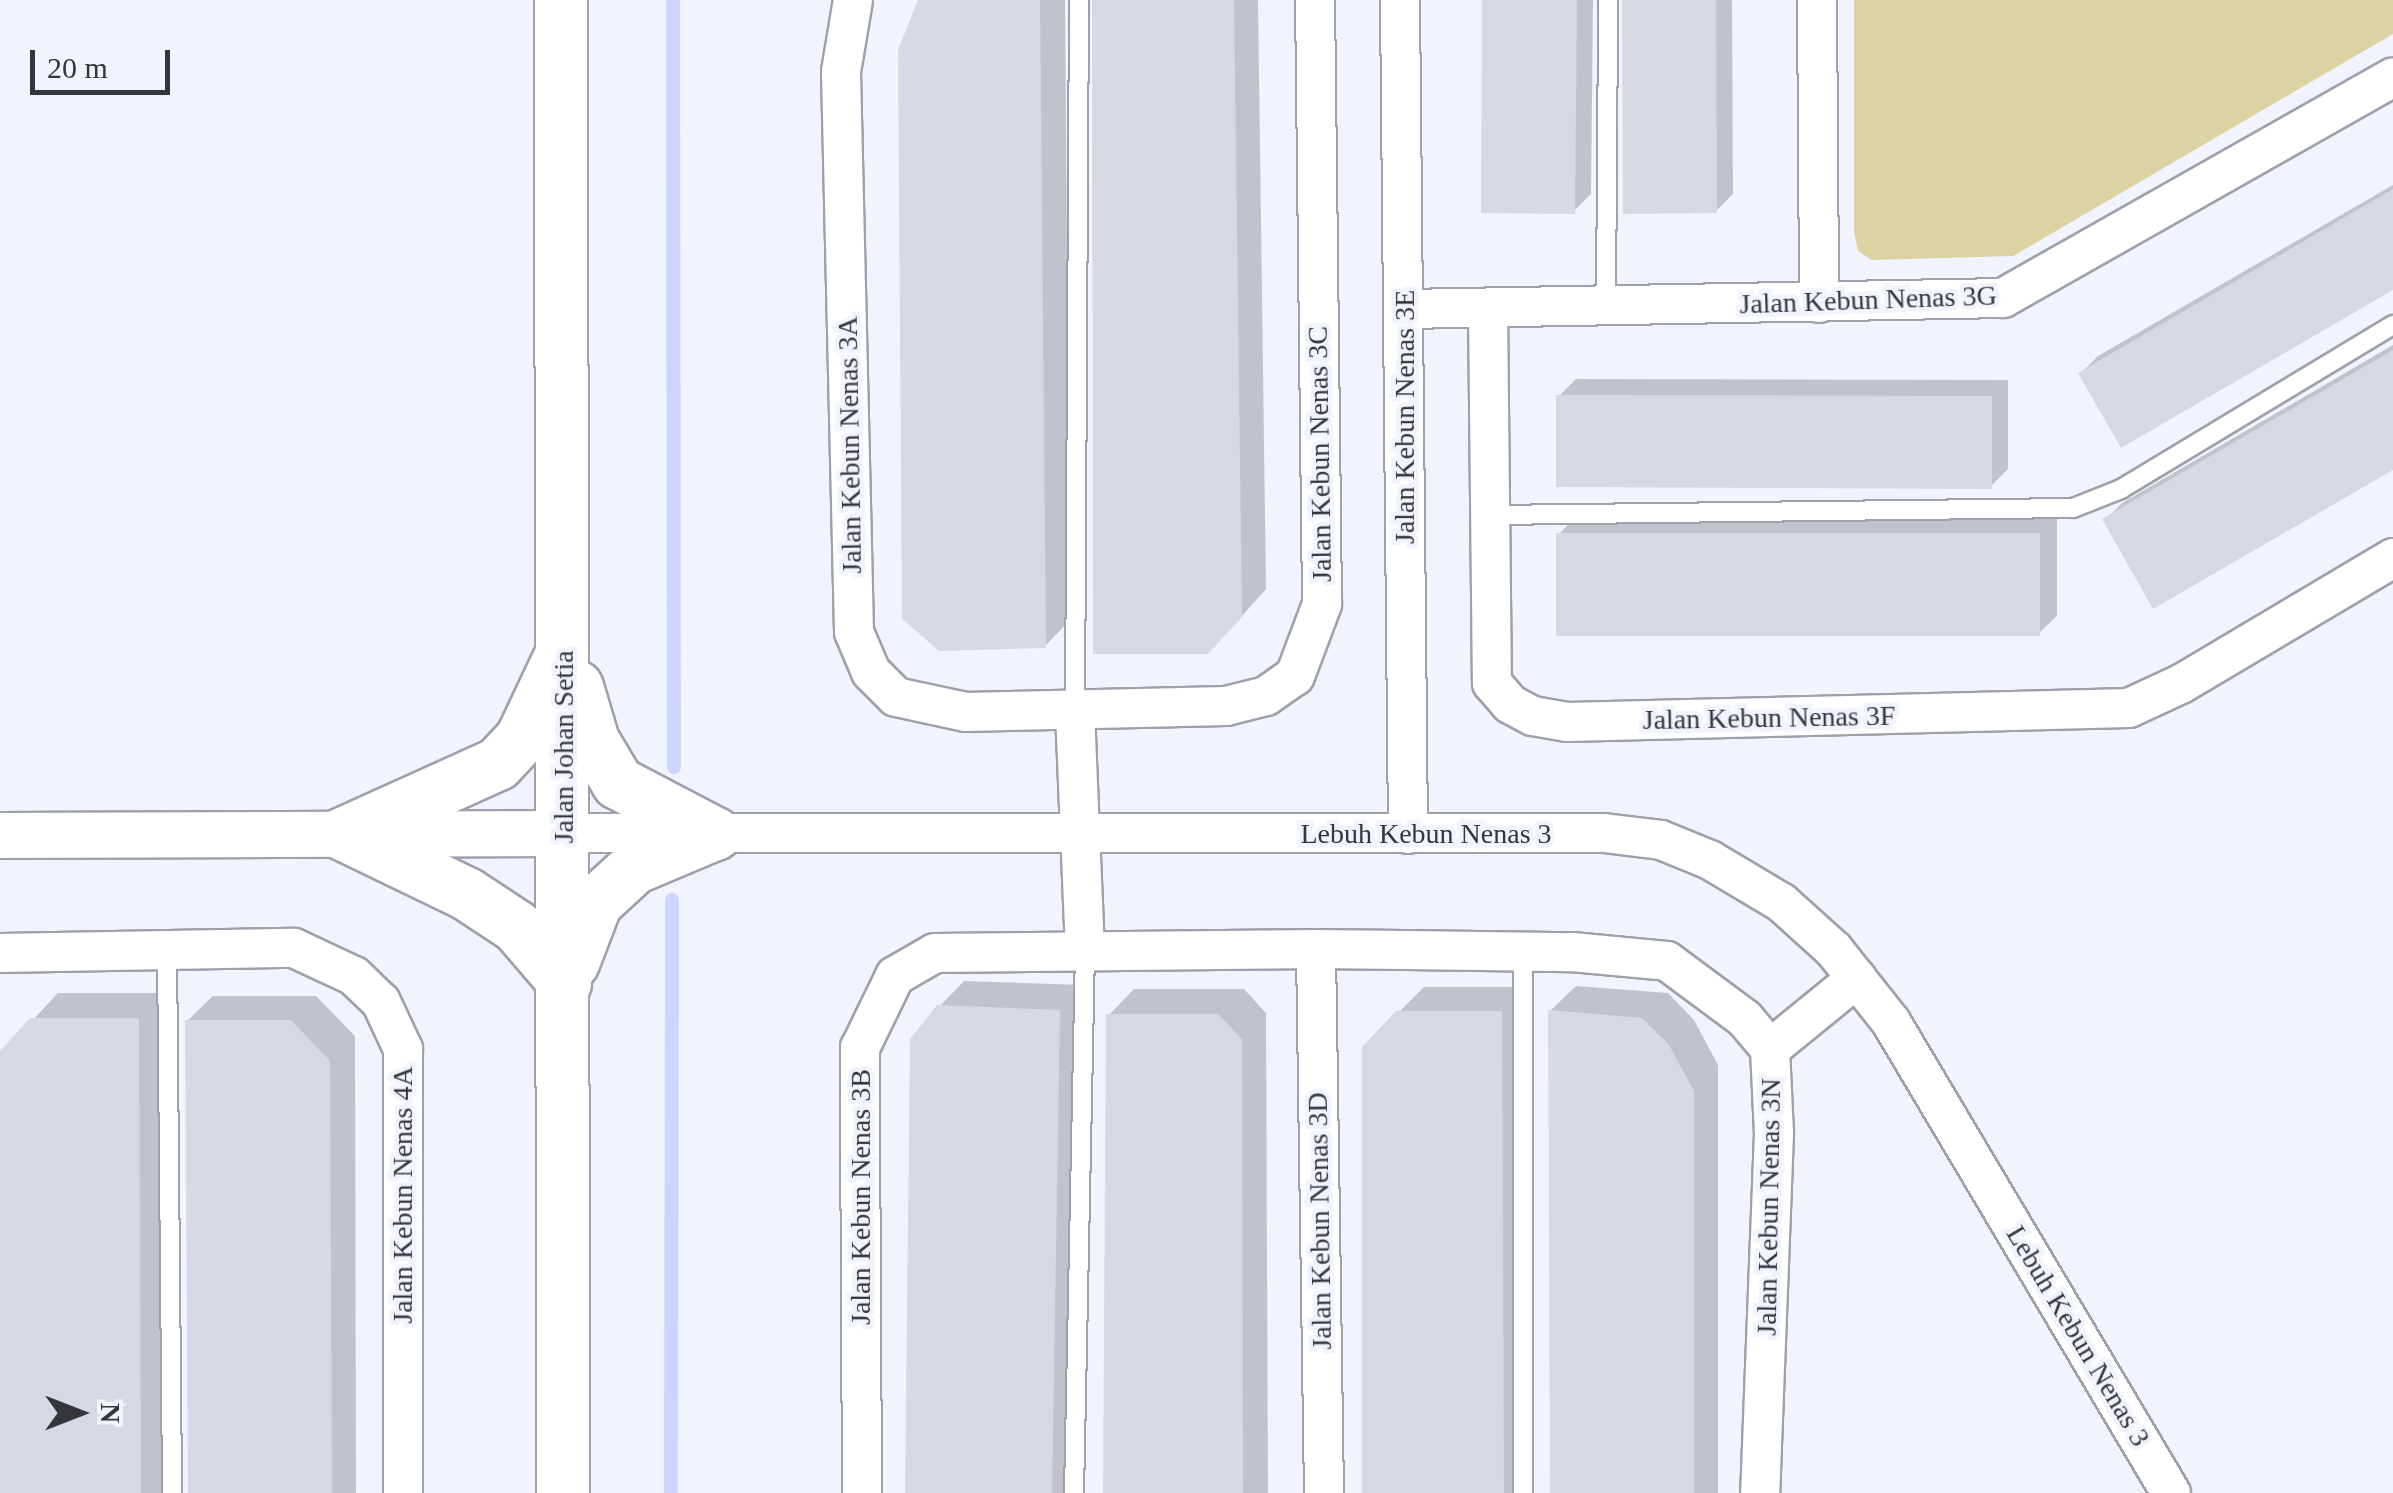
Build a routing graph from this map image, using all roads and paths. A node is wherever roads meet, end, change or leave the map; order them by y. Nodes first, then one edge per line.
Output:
1 (561, 0) edge
2 (854, 0) edge
3 (1079, 0) edge
4 (1314, 0) edge
5 (1400, 0) edge
6 (1608, 0) edge
7 (1818, 0) edge
8 (2393, 77) edge
9 (1820, 303) junction
10 (1606, 304) junction
11 (1488, 308) junction
12 (1404, 309) junction
13 (2393, 325) edge
14 (1492, 515) junction
15 (2393, 558) edge
16 (565, 648) junction
17 (1075, 712) junction
18 (563, 833) junction
19 (343, 834) junction
20 (715, 834) junction
21 (1077, 834) junction
22 (1408, 834) junction
23 (0, 835) edge
24 (167, 948) junction
25 (1316, 949) junction
26 (1084, 950) junction
27 (1523, 951) junction
28 (0, 953) edge
29 (1857, 978) junction
30 (565, 983) junction
31 (1770, 1049) junction
32 (172, 1493) edge
33 (404, 1493) edge
34 (563, 1493) edge
35 (862, 1493) edge
36 (1074, 1493) edge
37 (1324, 1493) edge
38 (1523, 1493) edge
39 (1760, 1493) edge
40 (2171, 1493) edge

1 - 16 main road, Jalan Johan Setia
2 - 17 street, Jalan Kebun Nenas 3A
3 - 17 lane
4 - 17 street, Jalan Kebun Nenas 3C
5 - 12 street, Jalan Kebun Nenas 3E
6 - 10 lane
7 - 9 street
8 - 9 street, Jalan Kebun Nenas 3G
9 - 10 street, Jalan Kebun Nenas 3G
10 - 11 street, Jalan Kebun Nenas 3G
11 - 12 street, Jalan Kebun Nenas 3G
11 - 14 street, Jalan Kebun Nenas 3F
12 - 22 street, Jalan Kebun Nenas 3E
13 - 14 lane
14 - 15 street, Jalan Kebun Nenas 3F
16 - 18 main road, Jalan Johan Setia
16 - 19 main road
16 - 20 main road
17 - 21 street
18 - 19 street, Lebuh Kebun Nenas 3
18 - 20 street, Lebuh Kebun Nenas 3
18 - 30 main road, Jalan Johan Setia
19 - 23 street, Lebuh Kebun Nenas 3
19 - 30 main road
20 - 21 street, Lebuh Kebun Nenas 3
20 - 30 main road
21 - 22 street, Lebuh Kebun Nenas 3
21 - 26 street
22 - 29 street, Lebuh Kebun Nenas 3
24 - 28 street, Jalan Kebun Nenas 4A
24 - 32 lane
24 - 33 street, Jalan Kebun Nenas 4A
25 - 26 street, Jalan Kebun Nenas 3B
25 - 27 street, Jalan Kebun Nenas 3N
25 - 37 street, Jalan Kebun Nenas 3D
26 - 35 street, Jalan Kebun Nenas 3B
26 - 36 lane
27 - 31 street, Jalan Kebun Nenas 3N
27 - 38 lane
29 - 31 street
29 - 40 street, Lebuh Kebun Nenas 3
30 - 34 main road, Jalan Johan Setia
31 - 39 street, Jalan Kebun Nenas 3N

